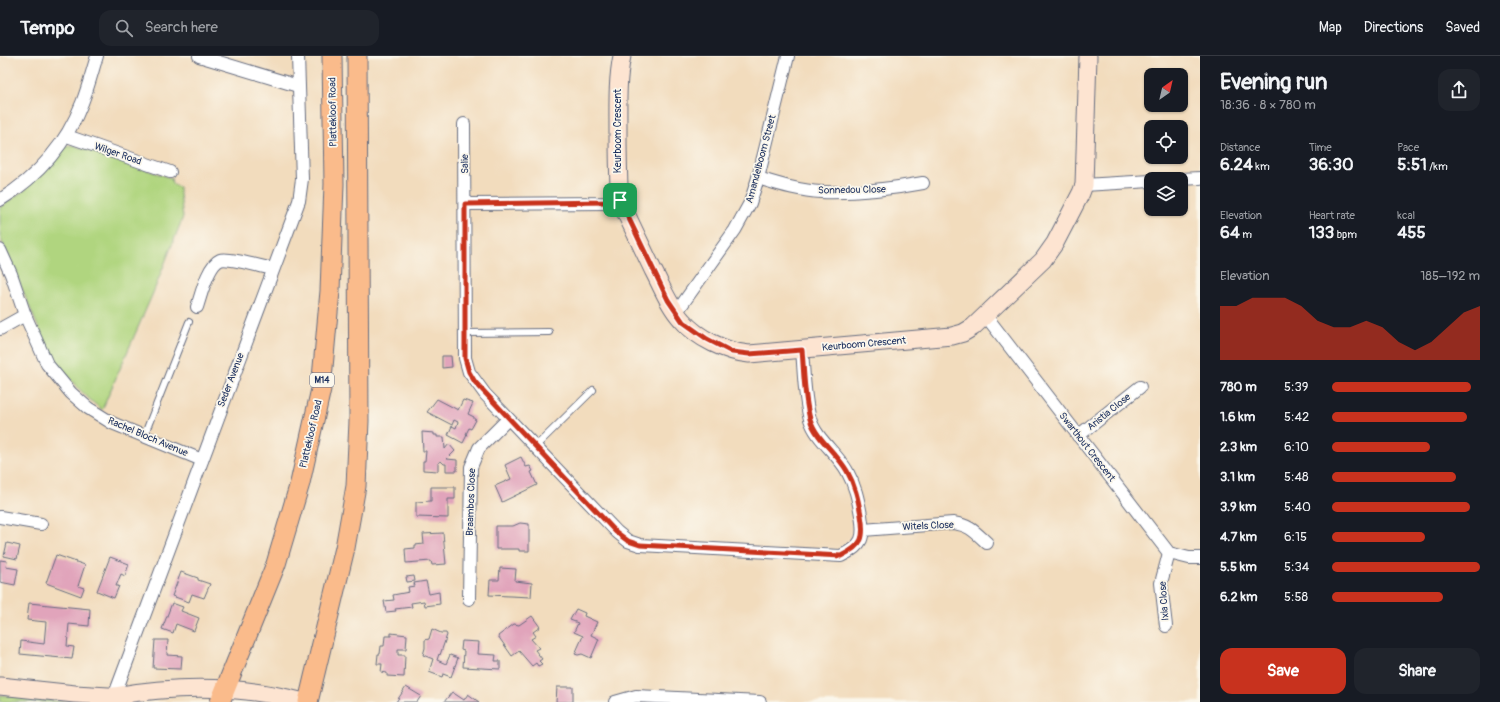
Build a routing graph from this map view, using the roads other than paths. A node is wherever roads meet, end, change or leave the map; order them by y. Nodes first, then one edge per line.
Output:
1 (97, 56) edge
2 (199, 56) edge
3 (298, 56) edge
4 (332, 56) edge
5 (357, 56) edge
6 (622, 56) edge
7 (788, 56) edge
8 (1088, 56) edge
9 (298, 86) junction
10 (464, 124) dead end
11 (67, 136) junction
12 (170, 172) dead end
13 (758, 178) junction
14 (1200, 178) edge
15 (1188, 179) edge
16 (1144, 181) edge
17 (923, 183) dead end
18 (1084, 185) junction
19 (0, 200) edge
20 (620, 200) junction
21 (465, 204) junction
22 (0, 250) edge
23 (273, 269) junction
24 (197, 307) dead end
25 (676, 313) junction
26 (25, 315) junction
27 (986, 316) junction
28 (189, 322) dead end
29 (0, 330) edge
30 (549, 332) dead end
31 (465, 333) junction
32 (802, 350) junction
33 (1140, 387) dead end
34 (593, 390) dead end
35 (508, 418) junction
36 (144, 436) junction
37 (1078, 436) junction
38 (535, 447) junction
39 (202, 460) junction
40 (0, 517) edge
41 (41, 524) dead end
42 (863, 530) junction
43 (987, 543) dead end
44 (1169, 553) junction
45 (1200, 558) edge
46 (469, 599) dead end
47 (1166, 626) dead end
48 (0, 686) edge
49 (222, 695) edge
50 (113, 699) edge
51 (159, 702) edge
52 (304, 702) edge
53 (308, 702) edge
54 (615, 702) edge
55 (760, 702) edge

1 - 11 street
2 - 9 street
3 - 9 street, Seder Avenue
4 - 49 main road, Plattekloof Road / M14
5 - 53 main road
6 - 20 street, Keurboom Crescent
7 - 13 street, Amandelboom Street
8 - 18 street, Keurboom Crescent
9 - 23 street, Seder Avenue
10 - 21 street, Salie
11 - 12 street, Wilger Road
11 - 19 street
13 - 17 street, Sonnedou Close
13 - 25 street, Amandelboom Street
14 - 15 street
16 - 18 street
18 - 27 street, Keurboom Crescent
20 - 21 street
20 - 25 street, Keurboom Crescent
21 - 31 street, Salie
22 - 26 street, Rachel Bloch Avenue
23 - 24 street
23 - 39 street, Seder Avenue
25 - 32 street, Keurboom Crescent
26 - 29 street
26 - 36 street, Rachel Bloch Avenue
27 - 32 street, Keurboom Crescent
27 - 37 street, Swarthout Crescent
28 - 36 lane
30 - 31 lane
31 - 35 street, Salie
32 - 42 street
33 - 37 street, Aristia Close
34 - 38 lane
35 - 38 street, Salie
35 - 46 street, Braambos Close
36 - 39 street, Rachel Bloch Avenue
37 - 44 street, Swarthout Crescent
38 - 42 street, Salie
39 - 50 street, Seder Avenue
40 - 41 street
42 - 43 street, Witels Close
44 - 45 street
44 - 47 street, Ixia Close
48 - 50 street
49 - 50 street
49 - 52 street
50 - 51 street
54 - 55 street

